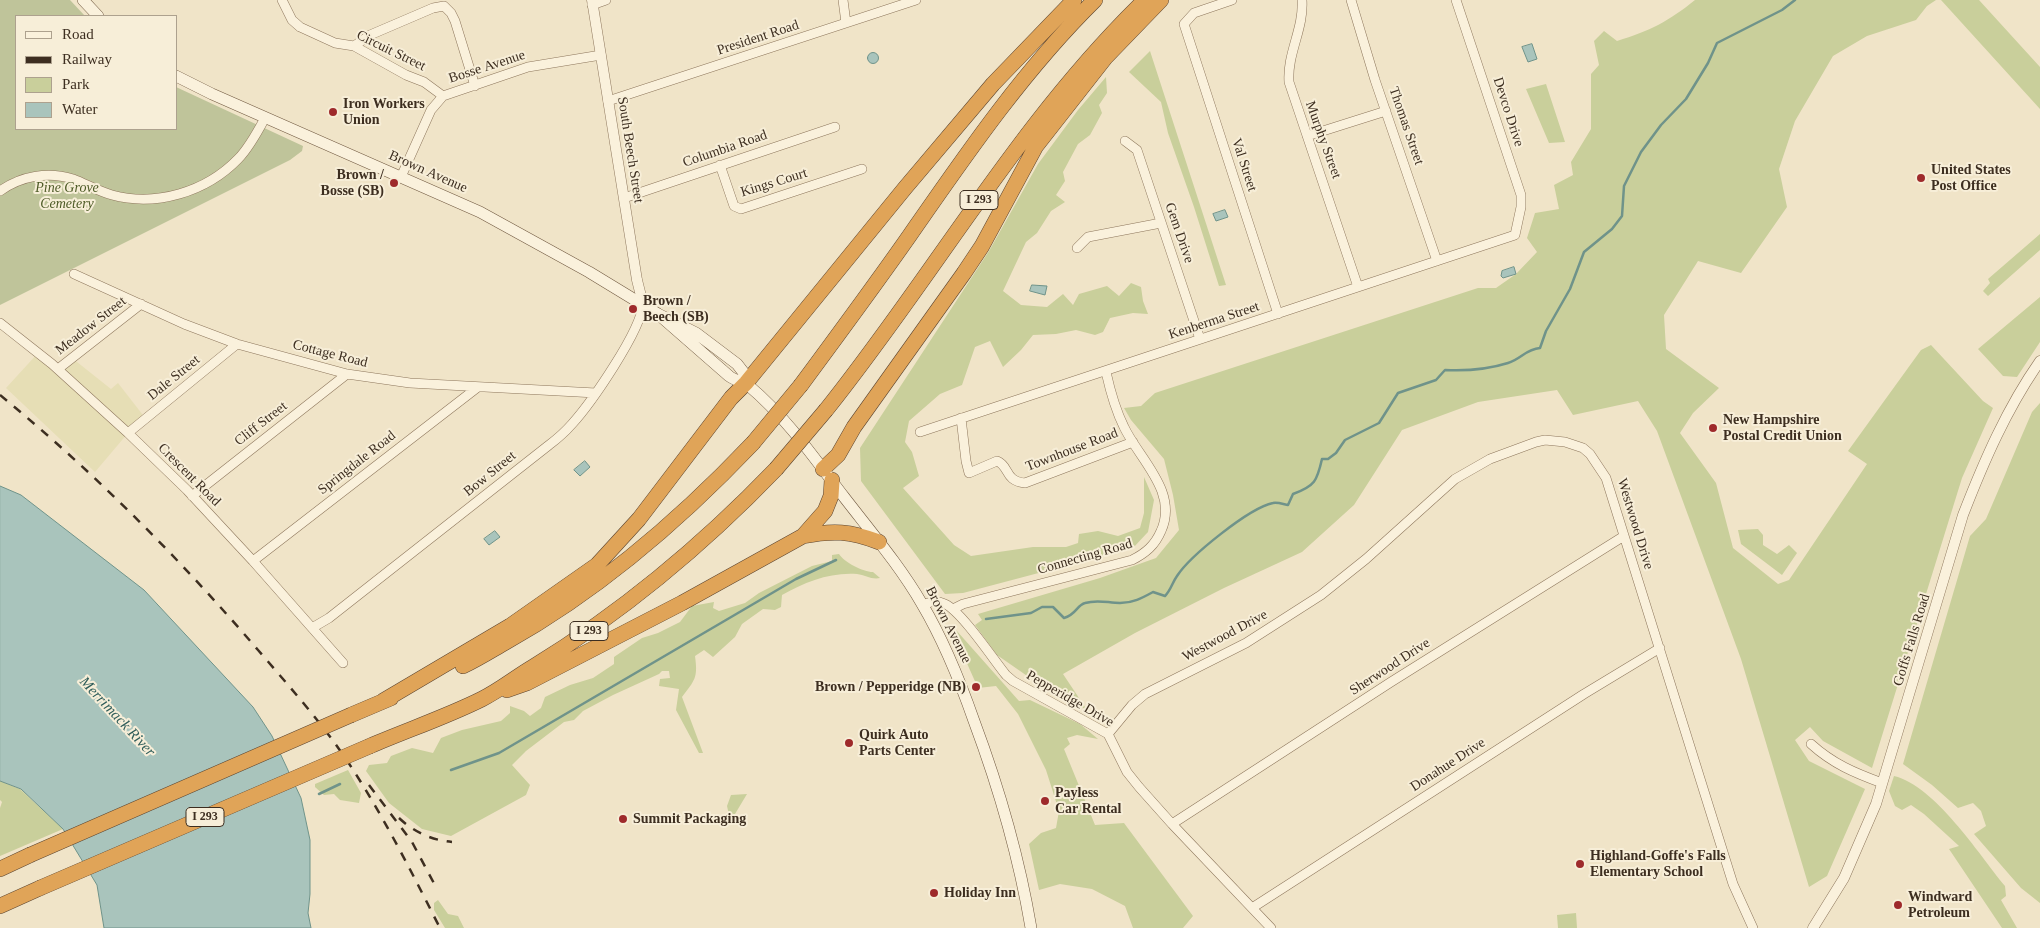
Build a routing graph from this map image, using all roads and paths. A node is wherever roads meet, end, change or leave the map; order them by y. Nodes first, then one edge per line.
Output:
1 (83, 0) edge
2 (282, 0) edge
3 (606, 0) edge
4 (843, 0) edge
5 (916, 0) edge
6 (1074, 0) edge
7 (1095, 0) edge
8 (1145, 0) edge
9 (1161, 0) edge
10 (1232, 0) edge
11 (1302, 0) edge
12 (1351, 0) edge
13 (1456, 0) edge
14 (592, 2) edge
15 (97, 15) edge
16 (846, 23) junction
17 (354, 46) junction
18 (601, 55) junction
19 (178, 77) edge
20 (475, 86) junction
21 (443, 96) junction
22 (608, 101) junction
23 (1386, 111) junction
24 (265, 118) junction
25 (835, 127) dead end
26 (1307, 136) junction
27 (1125, 141) dead end
28 (720, 165) junction
29 (862, 169) dead end
30 (401, 177) junction
31 (0, 191) edge
32 (624, 198) junction
33 (1161, 223) junction
34 (1515, 235) joint
35 (1077, 248) dead end
36 (1437, 261) junction
37 (74, 274) dead end
38 (1358, 287) junction
39 (142, 304) junction
40 (643, 304) junction
41 (1278, 314) junction
42 (0, 323) edge
43 (1200, 339) junction
44 (237, 344) junction
45 (2040, 361) edge
46 (58, 369) junction
47 (1106, 372) junction
48 (347, 374) junction
49 (746, 384) junction
50 (478, 387) junction
51 (596, 393) junction
52 (962, 418) junction
53 (920, 432) dead end
54 (128, 433) junction
55 (1133, 442) junction
56 (827, 475) junction
57 (192, 496) junction
58 (803, 536) junction
59 (1624, 536) junction
60 (879, 542) junction
61 (253, 561) junction
62 (922, 604) junction
63 (953, 609) junction
64 (312, 628) junction
65 (1660, 648) junction
66 (342, 663) dead end
67 (482, 698) junction
68 (383, 701) junction
69 (1108, 734) junction
70 (1812, 744) dead end
71 (1882, 783) junction
72 (1172, 824) junction
73 (0, 869) edge
74 (0, 906) edge
75 (1252, 908) junction
76 (1032, 928) edge
77 (1271, 928) edge
78 (1753, 928) edge
79 (1813, 928) edge

1 - 15 main road
2 - 17 street, Circuit Street
3 - 14 street
4 - 16 street
5 - 16 street, President Road
6 - 49 highway
7 - 68 highway, I 293, bridge
8 - 67 highway, I 293, bridge
9 - 56 highway
10 - 41 street, Val Street
11 - 26 street, Murphy Street
12 - 23 street, Thomas Street
13 - 34 street, Devco Drive
14 - 18 street, South Beech Street
16 - 22 street, President Road
17 - 20 street
17 - 21 street, Circuit Street
18 - 20 street, Bosse Avenue
18 - 22 street, South Beech Street
19 - 24 main road, Brown Avenue
20 - 21 street, Bosse Avenue
21 - 30 street, Bosse Avenue
22 - 32 street, South Beech Street
23 - 26 street
23 - 36 street, Thomas Street
24 - 30 main road, Brown Avenue
24 - 31 street
25 - 28 street, Columbia Road
26 - 38 street, Murphy Street
27 - 33 street, Gem Drive
28 - 29 street, Kings Court
28 - 32 street, Columbia Road
30 - 40 main road, Brown Avenue
32 - 40 street, South Beech Street
33 - 35 street
33 - 43 street, Gem Drive
34 - 36 street, Kenberma Street
36 - 38 street, Kenberma Street
37 - 39 street, Cottage Road
38 - 41 street, Kenberma Street
39 - 44 street, Cottage Road
39 - 46 street, Meadow Street
40 - 49 main road, Brown Avenue
40 - 51 street, Bow Street
41 - 43 street, Kenberma Street
42 - 46 street, Crescent Road
43 - 47 street, Kenberma Street
44 - 48 street, Cottage Road
44 - 54 street, Dale Street
45 - 71 street, Goffs Falls Road
46 - 54 street, Crescent Road
47 - 52 street, Kenberma Street
47 - 55 street, Connecting Road
48 - 50 street, Cottage Road
48 - 57 street, Cliff Street
49 - 56 main road, Brown Avenue
49 - 68 highway
50 - 51 street, Cottage Road
50 - 61 street, Springdale Road
51 - 64 street, Bow Street
52 - 53 street, Kenberma Street
52 - 55 street, Townhouse Road
54 - 57 street, Crescent Road
55 - 63 street, Connecting Road
56 - 58 highway
56 - 60 main road, Brown Avenue
57 - 61 street, Crescent Road
58 - 60 highway
58 - 67 highway
59 - 65 street, Westwood Drive
59 - 69 street, Westwood Drive
59 - 72 street, Sherwood Drive
60 - 62 main road, Brown Avenue
61 - 64 street, Crescent Road
62 - 63 street
62 - 76 main road, Brown Avenue
63 - 69 street, Pepperidge Drive
64 - 66 street, Crescent Road
65 - 75 street, Donahue Drive
65 - 78 street, Westwood Drive
67 - 74 highway, I 293, bridge
68 - 73 highway, I 293, bridge
69 - 72 street, Pepperidge Drive
70 - 71 street
71 - 79 street, Goffs Falls Road
72 - 75 street, Pepperidge Drive
75 - 77 street, Pepperidge Drive

